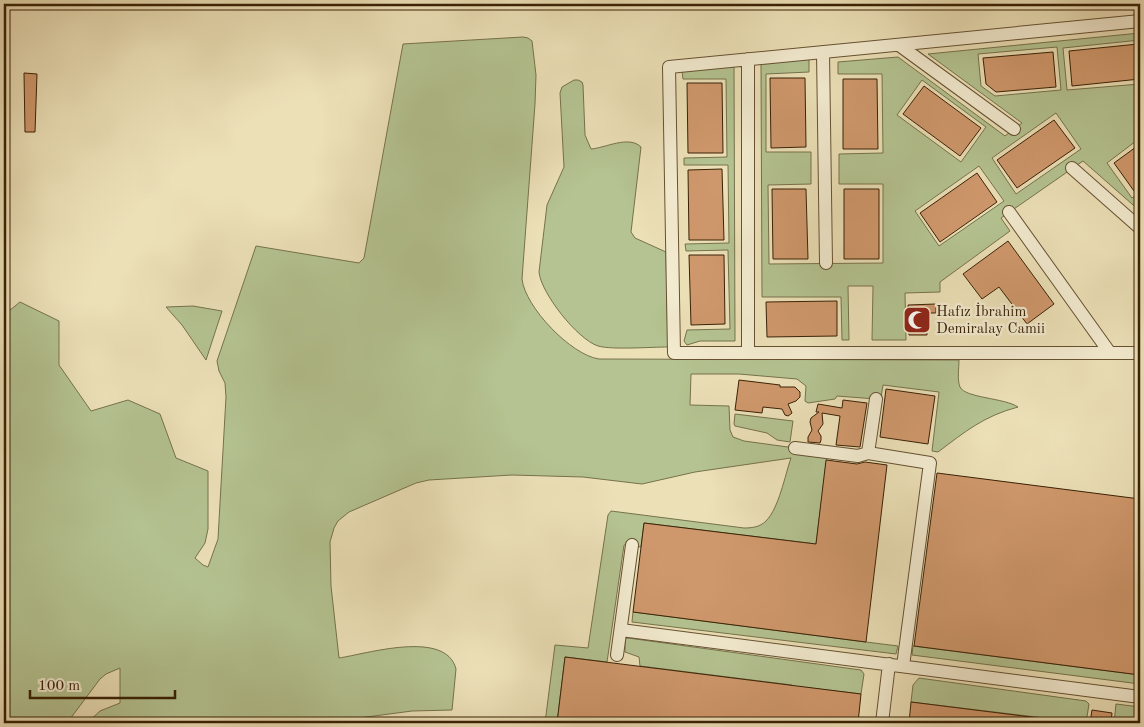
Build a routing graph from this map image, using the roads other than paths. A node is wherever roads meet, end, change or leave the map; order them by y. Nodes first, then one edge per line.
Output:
1 (1140, 21) edge
2 (899, 45) junction
3 (823, 52) junction
4 (748, 60) junction
5 (1014, 130) dead end
6 (1072, 168) dead end
7 (1010, 212) dead end
8 (1140, 228) edge
9 (826, 264) dead end
10 (748, 353) junction
11 (1110, 353) junction
12 (1140, 353) edge
13 (876, 399) dead end
14 (795, 448) dead end
15 (868, 453) junction
16 (632, 546) dead end
17 (621, 630) junction
18 (617, 655) dead end
19 (889, 664) junction
20 (903, 666) junction
21 (1140, 697) edge
22 (882, 723) edge

1 - 2 street
2 - 3 street
2 - 5 street
3 - 4 street
3 - 9 street
4 - 10 street
4 - 10 street
6 - 8 street
7 - 11 street
10 - 11 street
11 - 12 street
13 - 15 street
14 - 15 street
15 - 20 street
16 - 17 street
17 - 18 street
17 - 19 street
19 - 20 street
19 - 22 street
20 - 21 street

